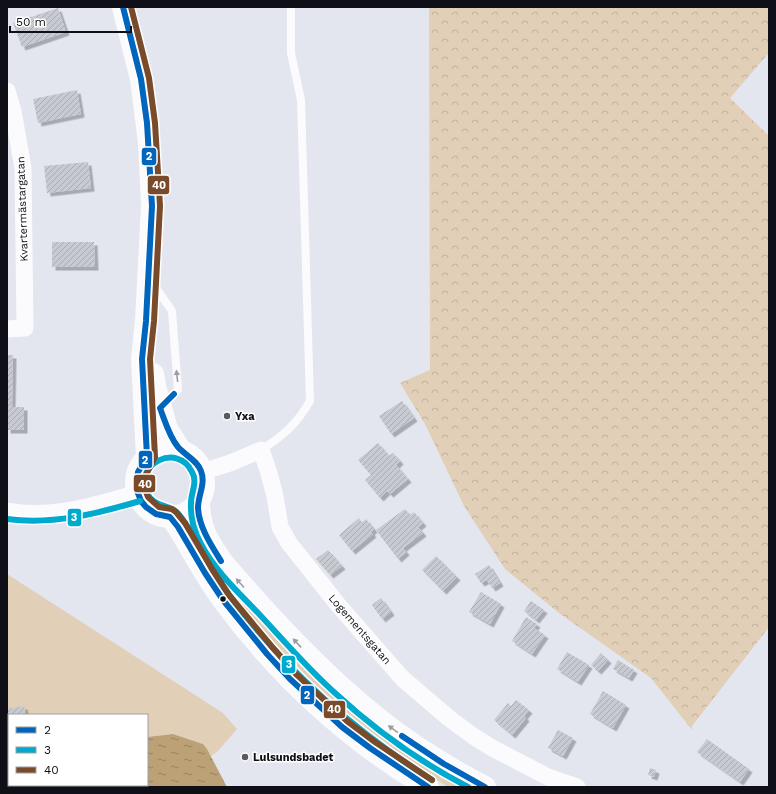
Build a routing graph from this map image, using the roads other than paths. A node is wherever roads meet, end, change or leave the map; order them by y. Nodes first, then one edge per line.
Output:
1 (123, 7) edge
2 (291, 7) edge
3 (7, 92) edge
4 (149, 277) junction
5 (146, 321) junction
6 (7, 328) edge
7 (160, 408) junction
8 (261, 450) junction
9 (181, 451) junction
10 (147, 458) junction
11 (202, 472) junction
12 (138, 493) junction
13 (199, 500) junction
14 (7, 511) edge
15 (170, 517) junction
16 (428, 787) edge
17 (485, 787) edge
18 (577, 787) edge

1 - 4 main road
2 - 8 lane
3 - 6 street, Kvartermästargatan
4 - 5 main road
7 -> 4 lane
5 - 7 main road
5 - 10 main road
7 - 9 main road
8 - 11 street
8 - 18 street, Logementsgatan
9 - 10 main road
9 - 11 main road
10 - 12 main road
11 - 13 main road
12 - 14 street
12 - 15 main road
13 - 15 main road
17 -> 13 main road
15 - 16 main road

